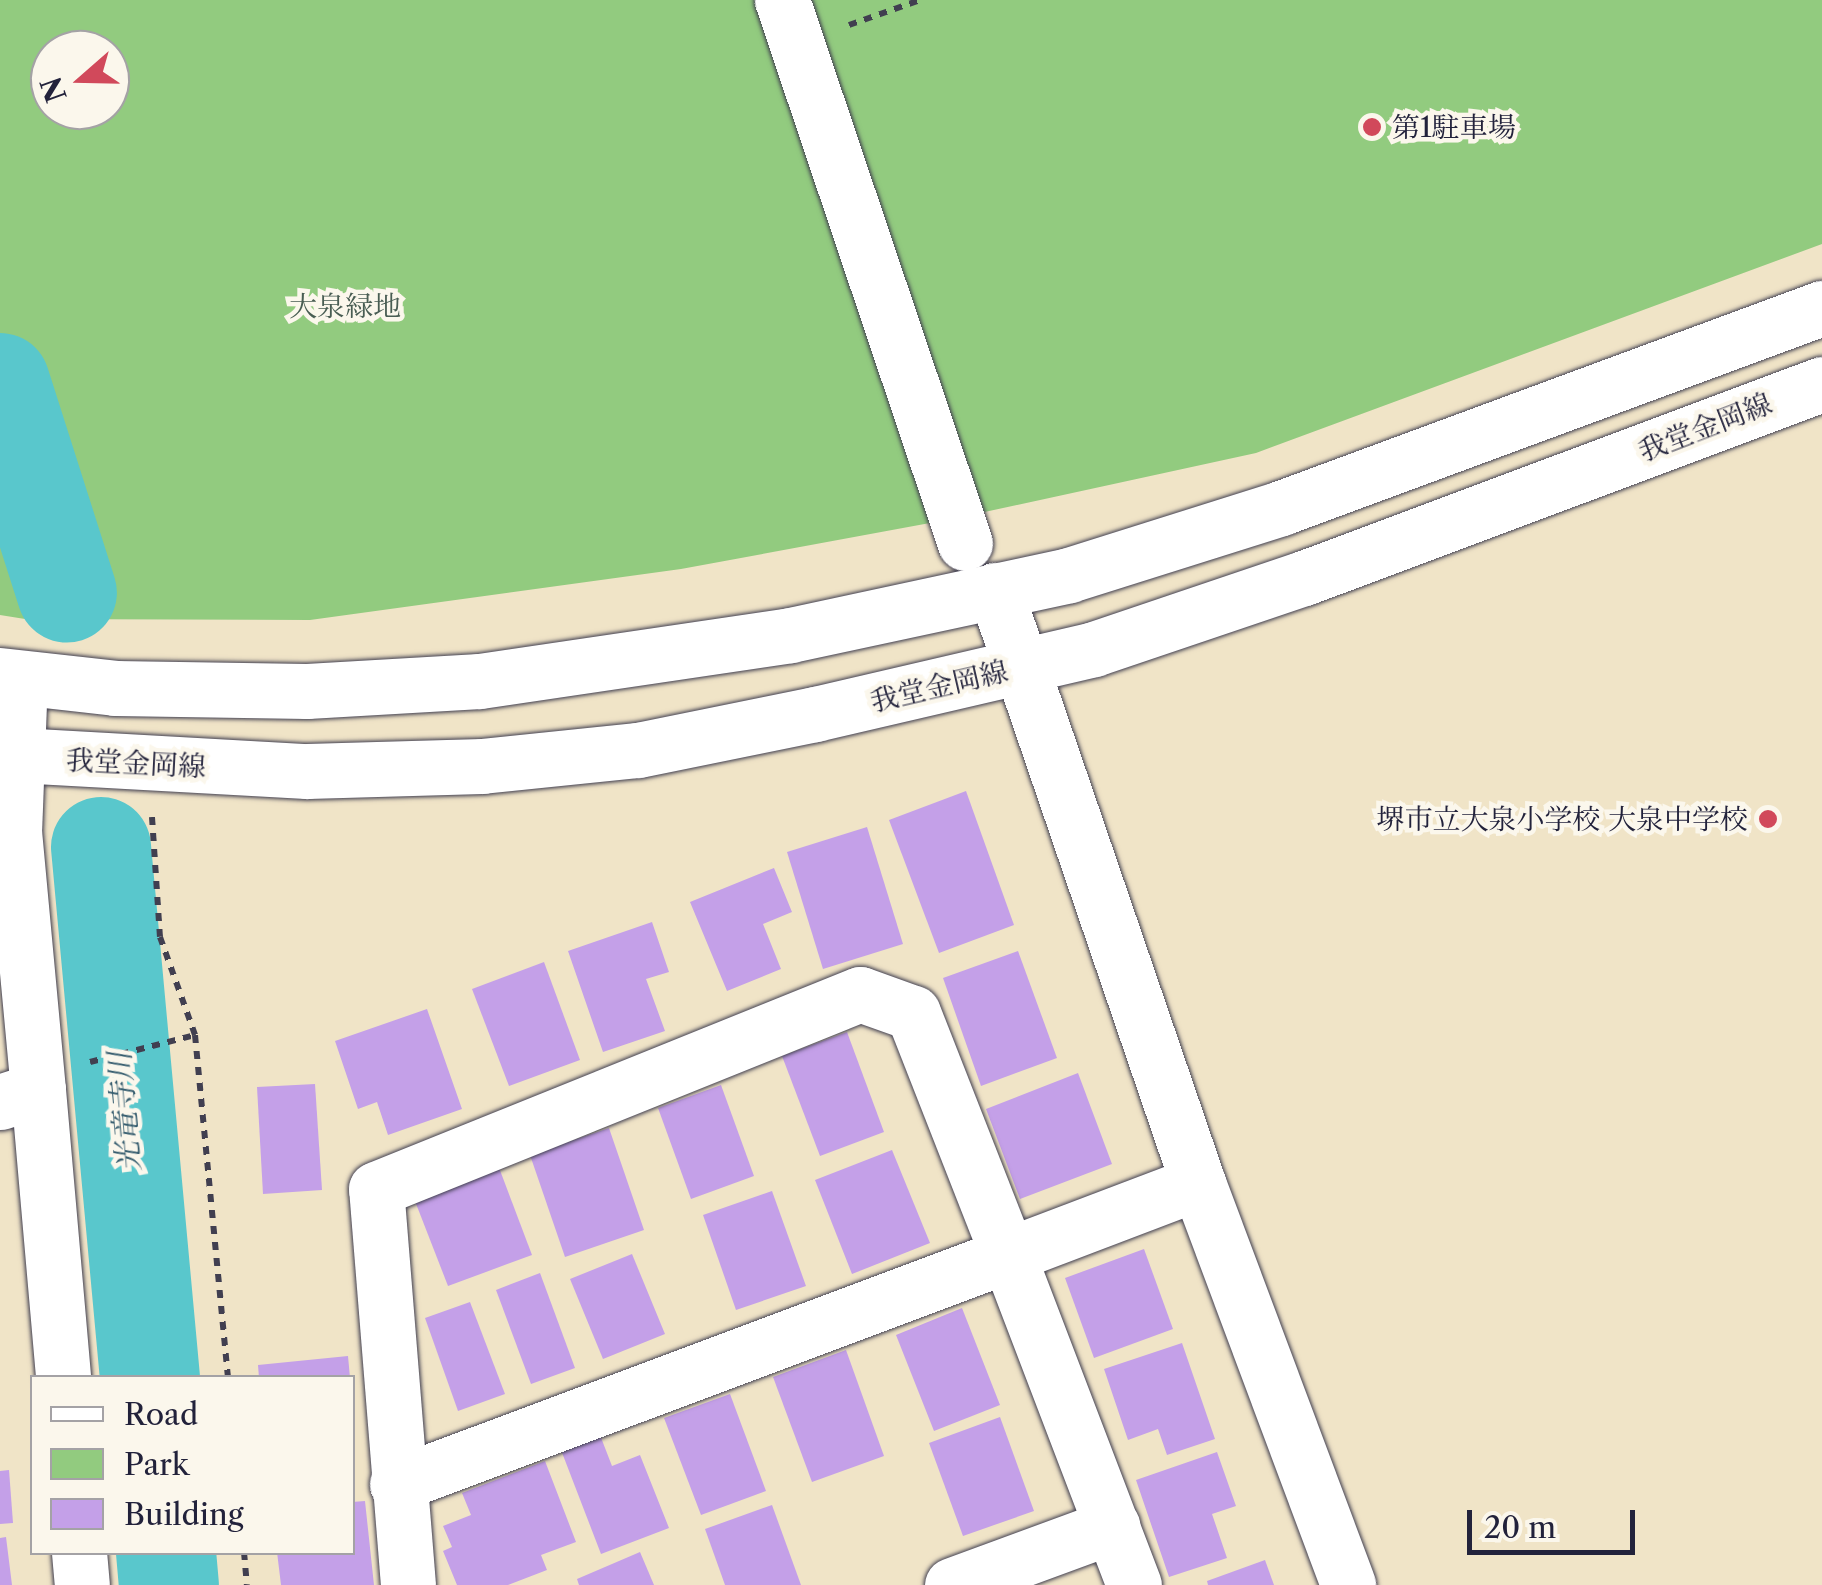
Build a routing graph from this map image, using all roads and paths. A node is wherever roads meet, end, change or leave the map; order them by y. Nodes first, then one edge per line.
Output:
1 (920, 0) edge
2 (789, 22) edge
3 (1822, 308) edge
4 (1822, 384) edge
5 (965, 543) dead end
6 (995, 590) junction
7 (1022, 667) junction
8 (10, 676) edge
9 (6, 756) edge
10 (152, 809) dead end
11 (195, 1035) junction
12 (40, 1086) edge
13 (1198, 1183) junction
14 (1008, 1254) junction
15 (64, 1375) edge
16 (228, 1375) edge
17 (397, 1484) junction
18 (1112, 1526) junction
19 (79, 1555) edge
20 (244, 1555) edge
21 (82, 1585) edge
22 (247, 1585) edge
23 (408, 1585) edge
24 (952, 1585) edge
25 (1134, 1585) edge
26 (1348, 1585) edge

1 - 2 path
2 - 5 street
3 - 6 street
4 - 7 street, 我堂金岡線
6 - 7 street
6 - 8 street
7 - 9 street, 我堂金岡線
7 - 13 street
8 - 9 street
9 - 12 street
10 - 11 path
11 - 12 path
11 - 16 path
12 - 15 street
13 - 14 street
13 - 26 street
14 - 17 street
14 - 17 street
14 - 18 street
17 - 23 street
18 - 24 street
18 - 25 street
19 - 21 street
20 - 22 path

